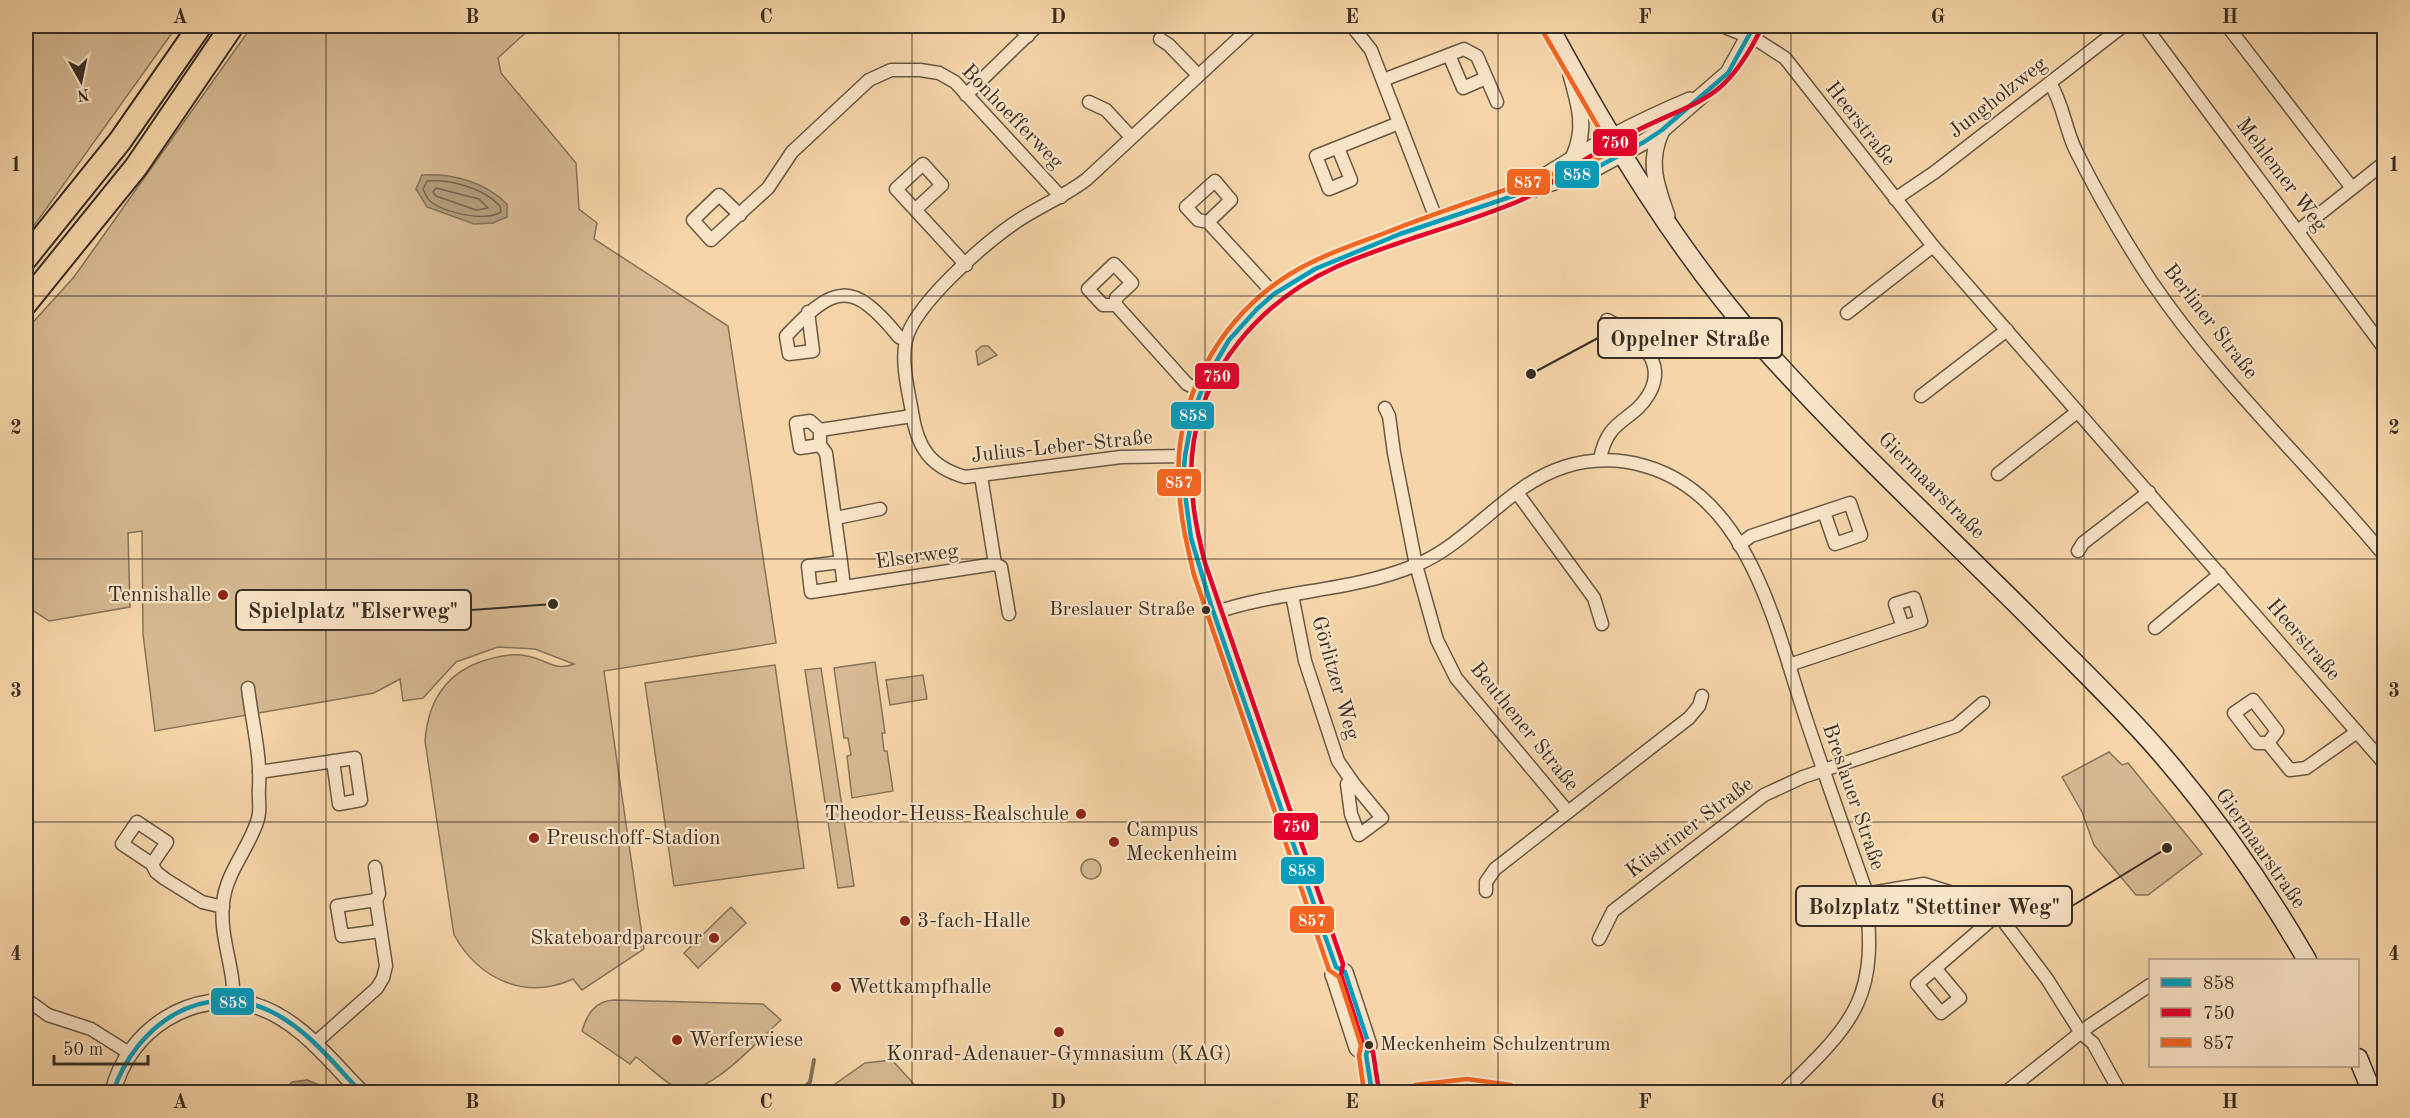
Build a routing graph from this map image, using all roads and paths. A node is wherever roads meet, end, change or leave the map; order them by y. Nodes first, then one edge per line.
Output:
1 (200, 26) edge
2 (232, 26) edge
3 (1018, 26) edge
4 (1037, 26) edge
5 (1252, 26) edge
6 (1352, 26) edge
7 (1549, 26) edge
8 (1722, 26) edge
9 (2123, 26) edge
10 (2145, 26) edge
11 (2381, 26) edge
12 (2229, 28) dead end
13 (1751, 31) edge
14 (2385, 31) edge
15 (1028, 36) junction
16 (1160, 39) dead end
17 (1449, 55) junction
18 (1564, 55) junction
19 (1198, 75) junction
20 (1486, 78) junction
21 (1383, 80) junction
22 (2049, 83) junction
23 (966, 95) junction
24 (1698, 97) junction
25 (1089, 102) dead end
26 (1497, 102) dead end
27 (1400, 123) junction
28 (1662, 130) junction
29 (1612, 136) junction
30 (1131, 137) junction
31 (1338, 148) dead end
32 (1622, 154) junction
33 (1574, 156) junction
34 (2385, 163) edge
35 (2352, 188) junction
36 (1520, 192) junction
37 (1061, 197) junction
38 (1895, 199) junction
39 (916, 209) dead end
40 (740, 215) dead end
41 (1437, 221) junction
42 (1208, 222) dead end
43 (1671, 226) junction
44 (2298, 231) junction
45 (1932, 246) junction
46 (26, 258) edge
47 (966, 266) junction
48 (1274, 294) junction
49 (26, 303) edge
50 (1116, 305) dead end
51 (808, 312) dead end
52 (1847, 313) dead end
53 (1606, 320) dead end
54 (2007, 330) junction
55 (906, 340) junction
56 (2385, 348) edge
57 (1201, 391) junction
58 (1921, 396) dead end
59 (1385, 408) dead end
60 (2077, 412) junction
61 (912, 416) junction
62 (820, 430) junction
63 (820, 445) junction
64 (1185, 456) junction
65 (1600, 459) junction
66 (1998, 474) dead end
67 (981, 476) junction
68 (2149, 492) junction
69 (1518, 494) junction
70 (880, 509) dead end
71 (1824, 512) dead end
72 (836, 518) junction
73 (1739, 545) junction
74 (2078, 551) dead end
75 (2385, 555) edge
76 (841, 562) junction
77 (995, 564) junction
78 (1416, 565) junction
79 (2220, 574) junction
80 (844, 587) junction
81 (1292, 595) junction
82 (1214, 612) junction
83 (1009, 614) dead end
84 (1602, 624) dead end
85 (1903, 627) dead end
86 (2155, 628) dead end
87 (1789, 665) junction
88 (248, 688) dead end
89 (1702, 696) dead end
90 (1983, 703) dead end
91 (2357, 732) junction
92 (2268, 742) dead end
93 (333, 761) dead end
94 (2385, 763) edge
95 (1823, 770) junction
96 (259, 771) junction
97 (1348, 780) dead end
98 (1568, 812) junction
99 (152, 864) dead end
100 (375, 867) dead end
101 (1486, 891) dead end
102 (1865, 894) junction
103 (376, 900) junction
104 (223, 907) junction
105 (1998, 915) junction
106 (380, 931) junction
107 (1599, 939) dead end
108 (2306, 959) edge
109 (1935, 968) dead end
110 (2149, 986) edge
111 (26, 999) edge
112 (232, 1003) junction
113 (2081, 1033) junction
114 (314, 1044) junction
115 (129, 1053) junction
116 (2359, 1060) edge
117 (26, 1084) edge
118 (29, 1092) edge
119 (112, 1092) edge
120 (361, 1092) edge
121 (1372, 1092) edge
122 (1416, 1092) edge
123 (1510, 1092) edge
124 (1783, 1092) edge
125 (2006, 1092) edge
126 (2120, 1092) edge
127 (2372, 1092) edge

1 - 46 highway
2 - 49 highway
3 - 15 street
4 - 15 street
5 - 19 street, Julius-Leber-Straße
6 - 21 street
7 - 18 main road, Giermaarstraße
8 - 13 street, Heerstraße
9 - 22 street, Jungholzweg
10 - 44 street, Mehlemer Weg
11 - 14 street
12 - 35 street
13 - 24 street
13 - 38 street, Heerstraße
15 - 23 street
16 - 19 street
17 - 20 street
17 - 20 street
17 - 21 street
18 - 29 main road, Giermaarstraße
18 - 33 street
19 - 30 street, Julius-Leber-Straße
20 - 26 street
21 - 27 street
22 - 38 street, Jungholzweg
22 - 75 street, Berliner Straße
23 - 37 street, Bonhoefferweg
23 - 40 street, Bonhoefferweg
24 - 28 street
24 - 29 street
25 - 30 street
27 - 31 street
27 - 41 street
28 - 32 street
28 - 43 street
29 - 32 main road, Giermaarstraße
29 - 33 street
30 - 37 street, Julius-Leber-Straße
32 - 36 street
32 - 43 main road, Giermaarstraße
33 - 36 street
34 - 35 street
35 - 44 street
36 - 41 street
37 - 47 street, Julius-Leber-Straße
38 - 45 street, Heerstraße
39 - 47 street
41 - 48 street
42 - 48 street
43 - 108 main road, Giermaarstraße
44 - 56 street, Mehlemer Weg
45 - 52 street
45 - 54 street, Heerstraße
47 - 55 street, Julius-Leber-Straße
48 - 57 street
50 - 57 street
51 - 55 street
53 - 65 street
54 - 58 street
54 - 60 street, Heerstraße
55 - 61 street, Julius-Leber-Straße
57 - 64 street
59 - 78 street, Beuthener Straße
60 - 66 street
60 - 68 street, Heerstraße
61 - 62 street
61 - 67 street, Julius-Leber-Straße
62 - 63 street
62 - 63 street
63 - 72 street
64 - 67 street, Julius-Leber-Straße
64 - 82 street
65 - 69 street, Breslauer Straße
65 - 73 street, Breslauer Straße
67 - 77 street
68 - 74 street
68 - 79 street, Heerstraße
69 - 78 street, Breslauer Straße
69 - 84 street
70 - 72 street
71 - 73 street
72 - 76 street
73 - 87 street, Breslauer Straße
76 - 80 street
76 - 80 street, Elserweg
77 - 80 street, Elserweg
77 - 83 street
78 - 81 street, Breslauer Straße
78 - 98 street, Beuthener Straße
79 - 86 street
79 - 91 street, Heerstraße
81 - 82 street, Breslauer Straße
81 - 97 street, Görlitzer Weg
82 - 121 street
85 - 87 street
87 - 95 street, Breslauer Straße
88 - 96 street
89 - 98 street, Beuthener Straße
90 - 95 street, Küstriner Straße
91 - 92 street
91 - 94 street, Heerstraße
93 - 96 street
95 - 102 street, Breslauer Straße
95 - 107 street, Küstriner Straße
96 - 104 street
98 - 101 street, Beuthener Straße
99 - 104 street
100 - 103 street
102 - 105 street
102 - 124 street, Breslauer Straße
103 - 106 street
103 - 106 street
104 - 112 street
105 - 109 street
105 - 113 street
106 - 114 street
110 - 113 street
111 - 115 street
112 - 114 street
112 - 115 street
113 - 125 street
113 - 126 street
114 - 120 street
115 - 119 street
116 - 127 main road
117 - 118 street
122 - 123 street

